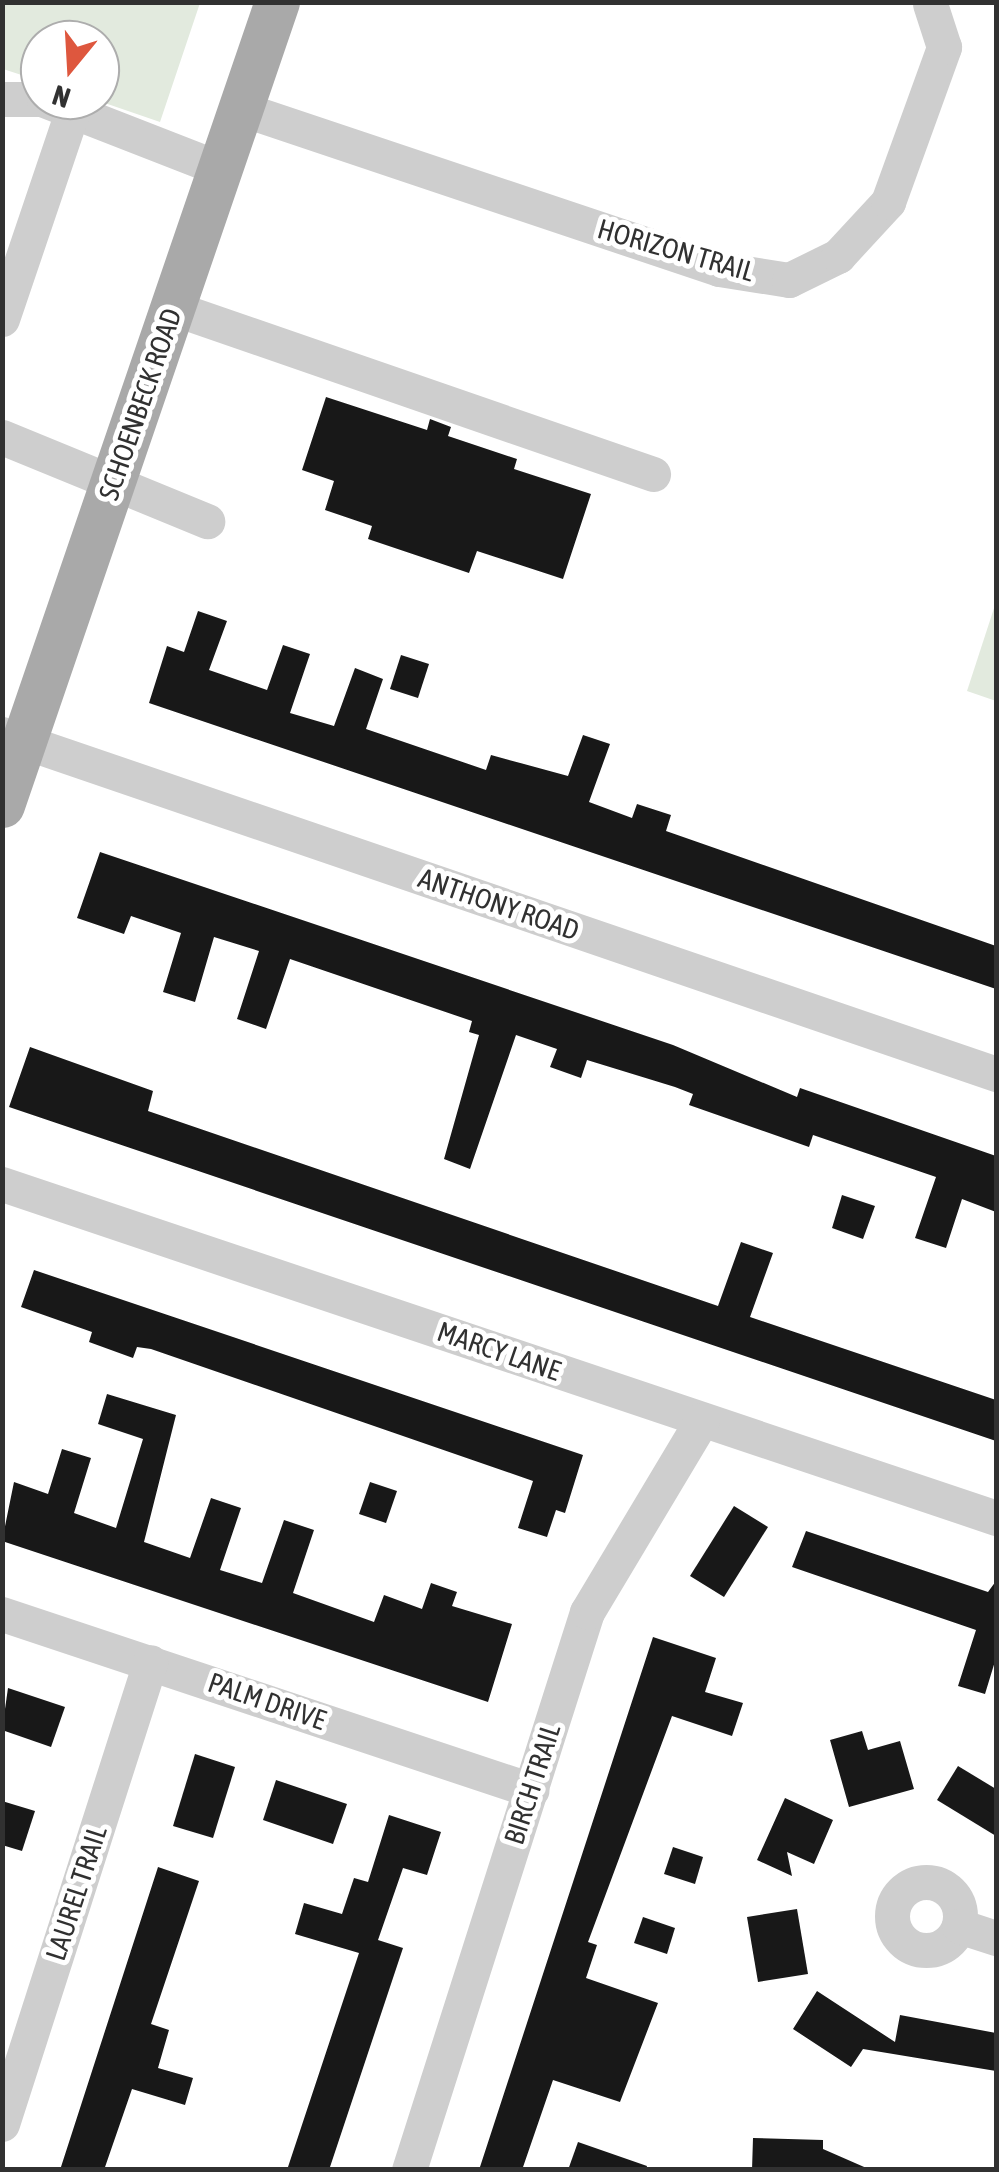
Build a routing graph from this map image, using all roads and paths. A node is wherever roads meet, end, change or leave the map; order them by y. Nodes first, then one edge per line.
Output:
1 (277, 2) edge
2 (930, 4) edge
3 (242, 109) junction
4 (49, 120) edge
5 (93, 120) edge
6 (221, 170) junction
7 (173, 308) junction
8 (2, 320) edge
9 (2, 437) edge
10 (652, 474) dead end
11 (111, 487) junction
12 (206, 521) dead end
13 (13, 737) edge
14 (2, 805) edge
15 (996, 1074) edge
16 (2, 1184) edge
17 (702, 1420) junction
18 (996, 1518) edge
19 (2, 1614) edge
20 (150, 1662) junction
21 (531, 1790) junction
22 (958, 1926) dead end
23 (996, 1938) edge
24 (2, 2124) edge
25 (409, 2170) edge

1 - 3 main road, SCHOENBECK ROAD
2 - 3 street, HORIZON TRAIL
3 - 6 main road, SCHOENBECK ROAD
4 - 8 street
5 - 6 street
6 - 7 main road, SCHOENBECK ROAD
7 - 10 street
7 - 11 main road, SCHOENBECK ROAD
9 - 11 street
11 - 12 street
11 - 13 main road, SCHOENBECK ROAD
13 - 14 main road, SCHOENBECK ROAD
13 - 15 street, ANTHONY ROAD
16 - 17 street, MARCY LANE
17 - 18 street, MARCY LANE
17 - 21 street, BIRCH TRAIL
19 - 20 street, PALM DRIVE
20 - 21 street, PALM DRIVE
20 - 24 street, LAUREL TRAIL
21 - 25 street, BIRCH TRAIL
22 - 23 street

